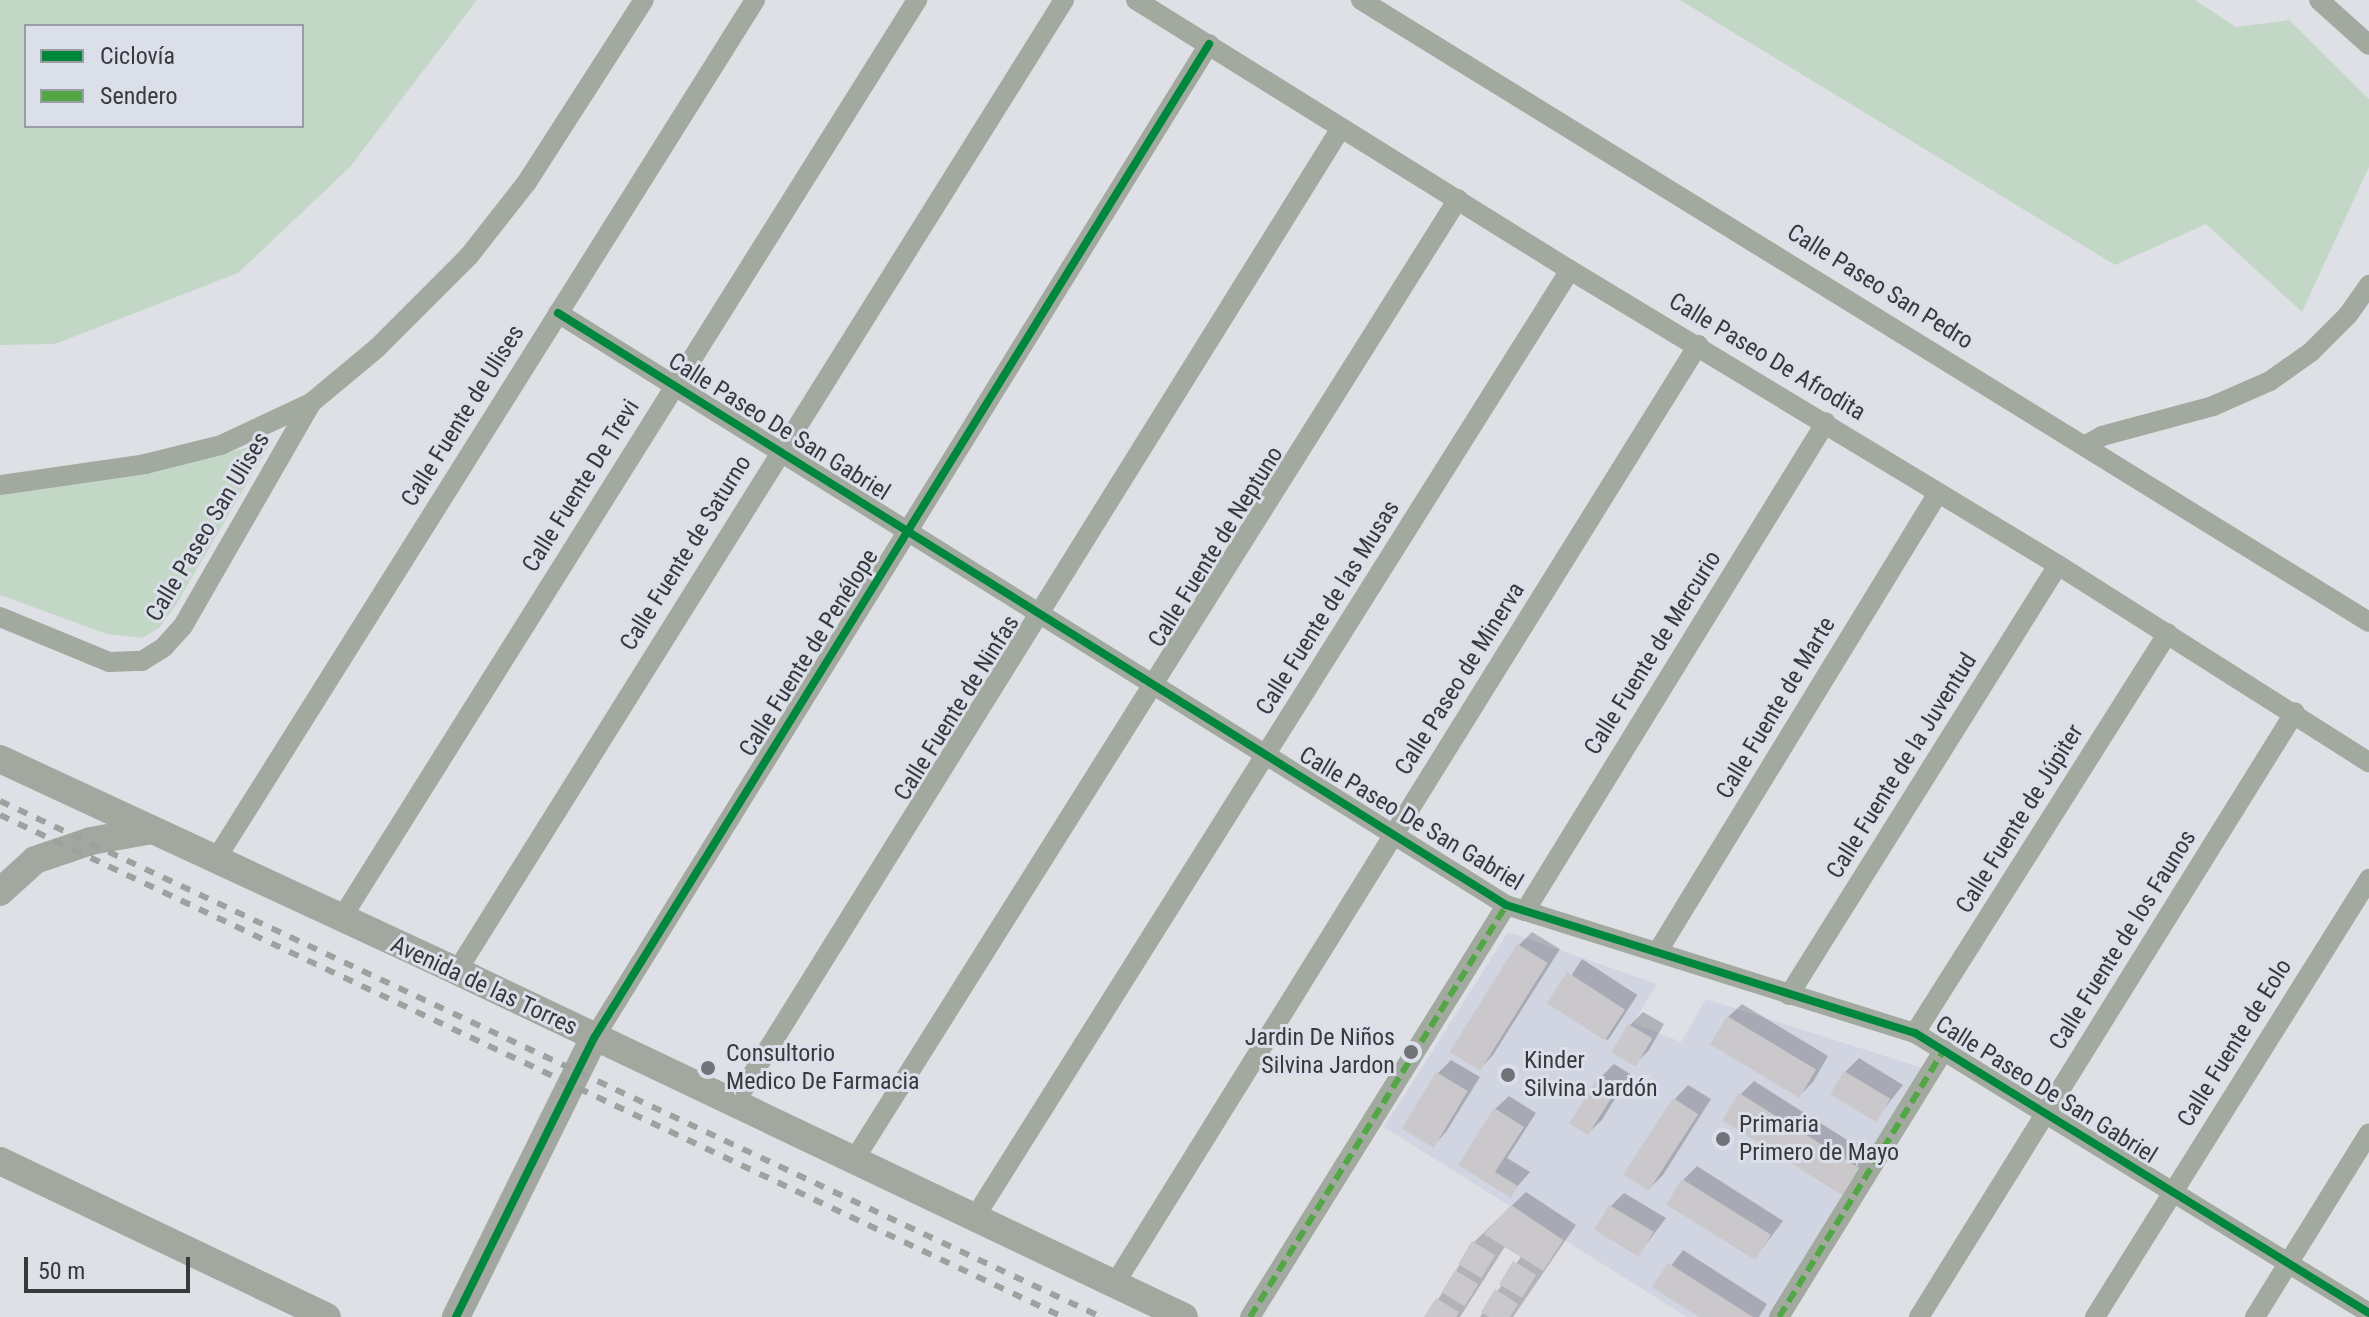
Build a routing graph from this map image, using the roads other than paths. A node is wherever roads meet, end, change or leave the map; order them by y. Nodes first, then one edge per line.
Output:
1 (644, 0) edge
2 (755, 0) edge
3 (917, 0) edge
4 (1064, 0) edge
5 (1136, 0) edge
6 (1361, 0) edge
7 (2319, 0) edge
8 (1209, 44) junction
9 (2369, 45) edge
10 (1341, 128) junction
11 (1458, 199) junction
12 (1570, 270) junction
13 (2369, 285) edge
14 (558, 313) junction
15 (1698, 345) junction
16 (675, 386) junction
17 (311, 403) junction
18 (1826, 422) junction
19 (2086, 445) junction
20 (781, 450) junction
21 (0, 485) edge
22 (1938, 493) junction
23 (908, 531) junction
24 (2058, 565) junction
25 (1041, 611) junction
26 (2364, 613) edge
27 (0, 617) edge
28 (2168, 633) junction
29 (1154, 682) junction
30 (2295, 712) junction
31 (1267, 755) junction
32 (0, 759) edge
33 (2369, 762) edge
34 (152, 830) junction
35 (1394, 836) junction
36 (216, 859) junction
37 (2369, 879) edge
38 (0, 892) edge
39 (1516, 908) junction
40 (341, 919) junction
41 (1658, 951) junction
42 (457, 971) junction
43 (1789, 995) junction
44 (1915, 1033) junction
45 (594, 1038) junction
46 (1944, 1050) junction
47 (734, 1104) junction
48 (2046, 1113) junction
49 (2369, 1133) edge
50 (0, 1140) edge
51 (854, 1160) junction
52 (0, 1161) edge
53 (57, 1189) junction
54 (2172, 1192) junction
55 (975, 1217) junction
56 (2289, 1262) junction
57 (1114, 1285) junction
58 (2369, 1313) edge
59 (327, 1317) edge
60 (456, 1317) edge
61 (1184, 1317) edge
62 (1250, 1317) edge
63 (1779, 1317) edge
64 (1919, 1317) edge
65 (2095, 1317) edge
66 (2255, 1317) edge

1 - 17 street
2 - 14 street, Calle Fuente de Ulises
3 - 16 street, Calle Fuente De Trevi
4 - 20 street, Calle Fuente de Saturno
5 - 8 street, Calle Paseo De Afrodita
6 - 19 street, Calle Paseo San Pedro
7 - 9 street
8 - 10 street, Calle Paseo De Afrodita
8 - 23 street, Calle Fuente de Penélope
10 - 11 street, Calle Paseo De Afrodita
10 - 25 street, Calle Fuente de Ninfas
11 - 12 street, Calle Paseo De Afrodita
11 - 29 street, Calle Fuente de Neptuno
12 - 15 street, Calle Paseo De Afrodita
12 - 31 street, Calle Fuente de las Musas
13 - 19 street
14 - 16 street, Calle Paseo De San Gabriel
14 - 36 street, Calle Fuente de Ulises
15 - 18 street, Calle Paseo De Afrodita
15 - 35 street, Calle Paseo de Minerva
16 - 20 street, Calle Paseo De San Gabriel
16 - 40 street, Calle Fuente De Trevi
17 - 21 street
17 - 27 street, Calle Paseo San Ulises
18 - 22 street, Calle Paseo De Afrodita
18 - 39 street, Calle Fuente de Mercurio
19 - 26 street, Calle Paseo San Pedro
20 - 23 street, Calle Paseo De San Gabriel
20 - 42 street, Calle Fuente de Saturno
22 - 24 street, Calle Paseo De Afrodita
22 - 41 street, Calle Fuente de Marte
23 - 25 street, Calle Paseo De San Gabriel
23 - 45 street, Calle Fuente de Penélope
24 - 28 street, Calle Paseo De Afrodita
24 - 43 street, Calle Fuente de la Juventud
25 - 29 street, Calle Paseo De San Gabriel
25 - 47 street, Calle Fuente de Ninfas
28 - 30 street, Calle Paseo De Afrodita
28 - 44 street, Calle Fuente de Júpiter
29 - 31 street, Calle Paseo De San Gabriel
29 - 51 street, Calle Fuente de Neptuno
30 - 33 street, Calle Paseo De Afrodita
30 - 48 street, Calle Fuente de los Faunos
31 - 35 street, Calle Paseo De San Gabriel
31 - 55 street, Calle Fuente de las Musas
32 - 34 main road, Avenida de las Torres
34 - 36 main road, Avenida de las Torres
34 - 38 main road
35 - 39 street, Calle Paseo De San Gabriel
35 - 57 street, Calle Paseo de Minerva
36 - 40 main road, Avenida de las Torres
37 - 54 street, Calle Fuente de Eolo
39 - 41 street, Calle Paseo De San Gabriel
39 - 62 street, Calle Fuente de Mercurio
40 - 42 main road, Avenida de las Torres
41 - 43 street, Calle Paseo De San Gabriel
42 - 45 main road, Avenida de las Torres
43 - 44 street, Calle Paseo De San Gabriel
44 - 46 street, Calle Paseo De San Gabriel
45 - 47 main road, Avenida de las Torres
45 - 60 main road
46 - 48 street, Calle Paseo De San Gabriel
46 - 63 street
47 - 51 main road, Avenida de las Torres
48 - 54 street, Calle Paseo De San Gabriel
48 - 64 street, Calle Fuente de los Faunos
49 - 56 street
50 - 53 main road
51 - 55 main road, Avenida de las Torres
52 - 53 main road
53 - 59 main road
54 - 56 street, Calle Paseo De San Gabriel
54 - 65 street, Calle Fuente de Eolo
55 - 57 main road, Avenida de las Torres
56 - 58 street, Calle Paseo De San Gabriel
56 - 66 street
57 - 61 main road, Avenida de las Torres

